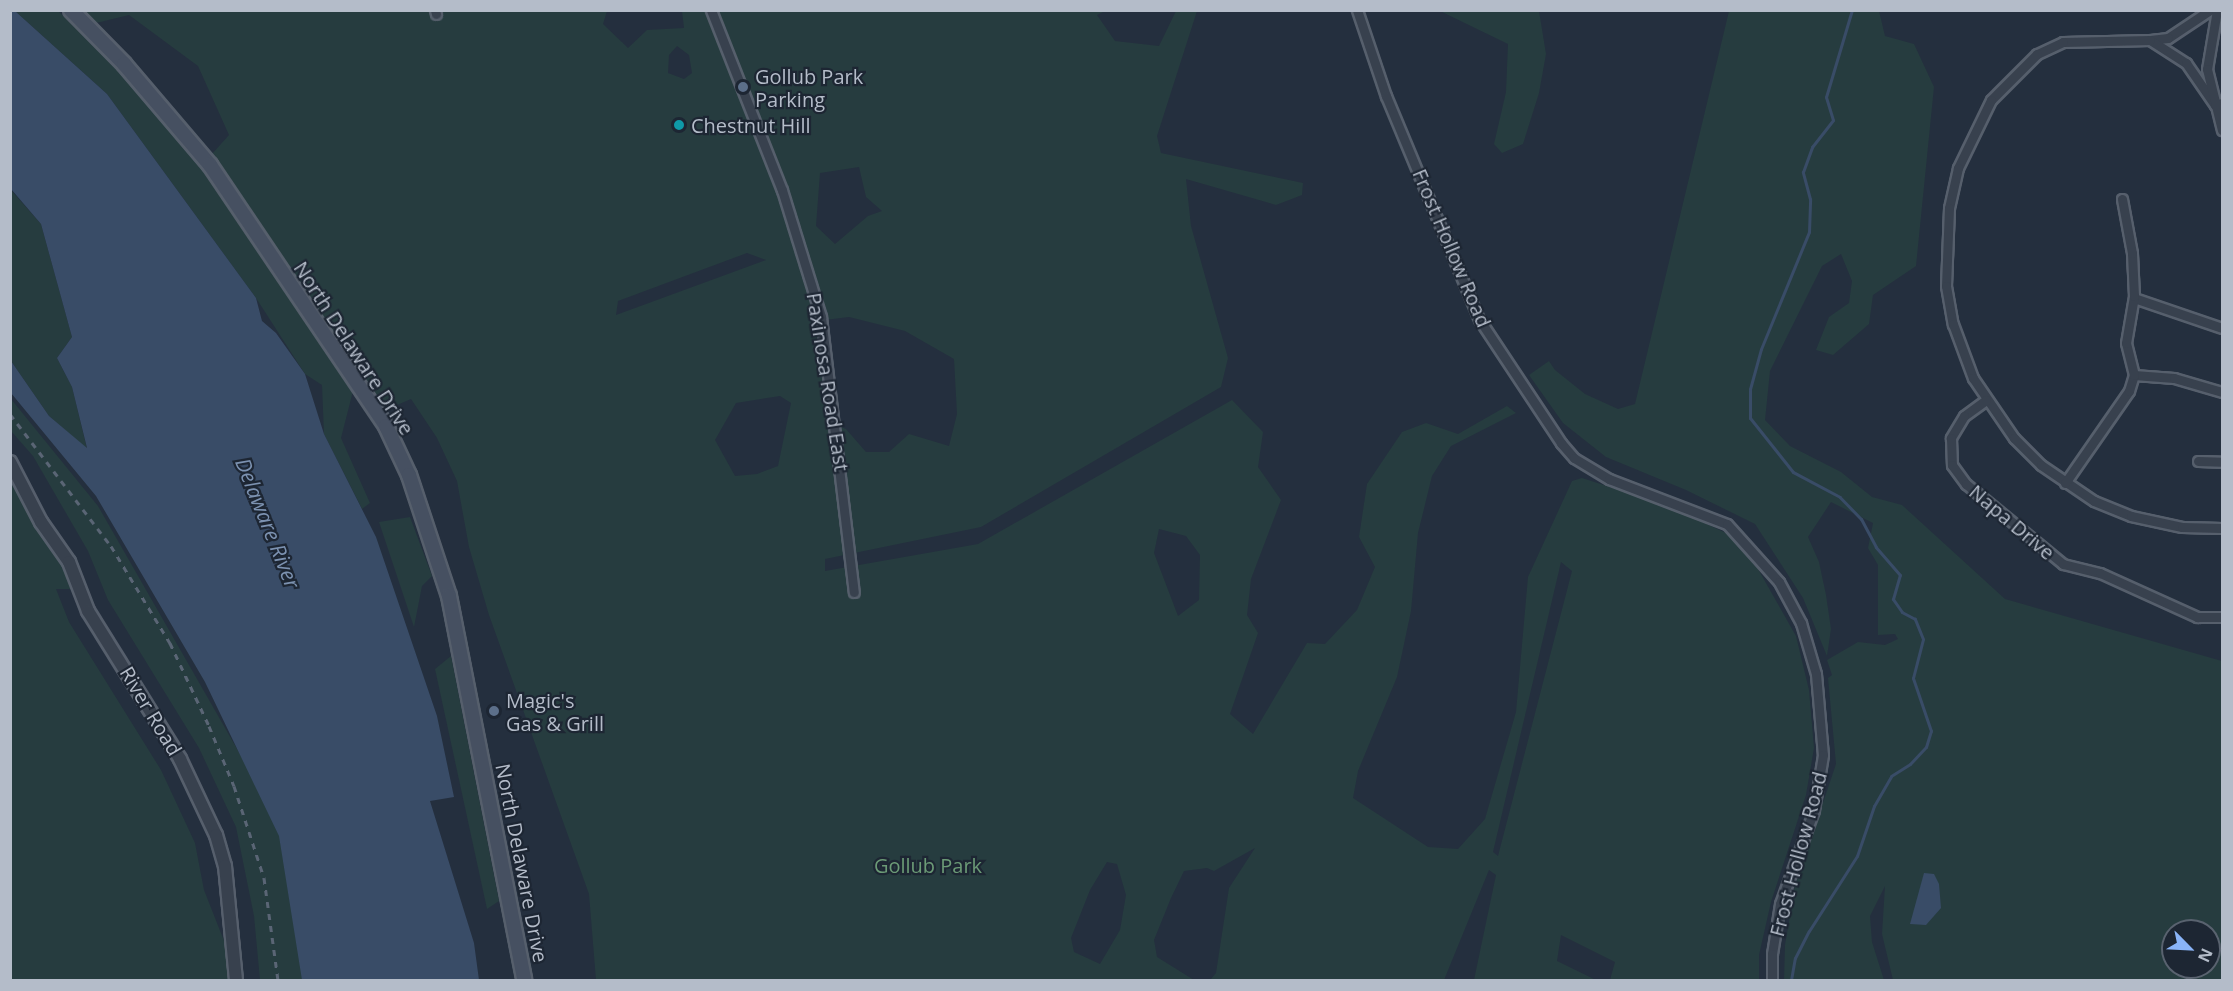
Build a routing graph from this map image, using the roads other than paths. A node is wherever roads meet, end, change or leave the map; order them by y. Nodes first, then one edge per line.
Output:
1 (71, 10) edge
2 (711, 10) edge
3 (1358, 10) edge
4 (2210, 10) edge
5 (2217, 10) edge
6 (2150, 40) junction
7 (2219, 104) edge
8 (2223, 130) edge
9 (2121, 199) dead end
10 (2134, 298) junction
11 (2223, 328) edge
12 (2134, 375) junction
13 (2223, 392) edge
14 (1986, 400) junction
15 (2198, 461) dead end
16 (10, 462) edge
17 (2223, 462) edge
18 (2065, 483) junction
19 (2223, 528) edge
20 (854, 592) dead end
21 (2223, 617) edge
22 (236, 981) edge
23 (524, 981) edge
24 (1772, 981) edge

1 - 23 main road, North Delaware Drive
2 - 20 street, Paxinosa Road East
3 - 24 street, Frost Hollow Road
4 - 6 street
5 - 7 street
6 - 7 street
6 - 14 street
7 - 8 street
9 - 10 street
10 - 11 street
10 - 12 street
12 - 13 street
12 - 18 street
14 - 18 street
14 - 21 street, Napa Drive
15 - 17 street
16 - 22 street, River Road
18 - 19 street

